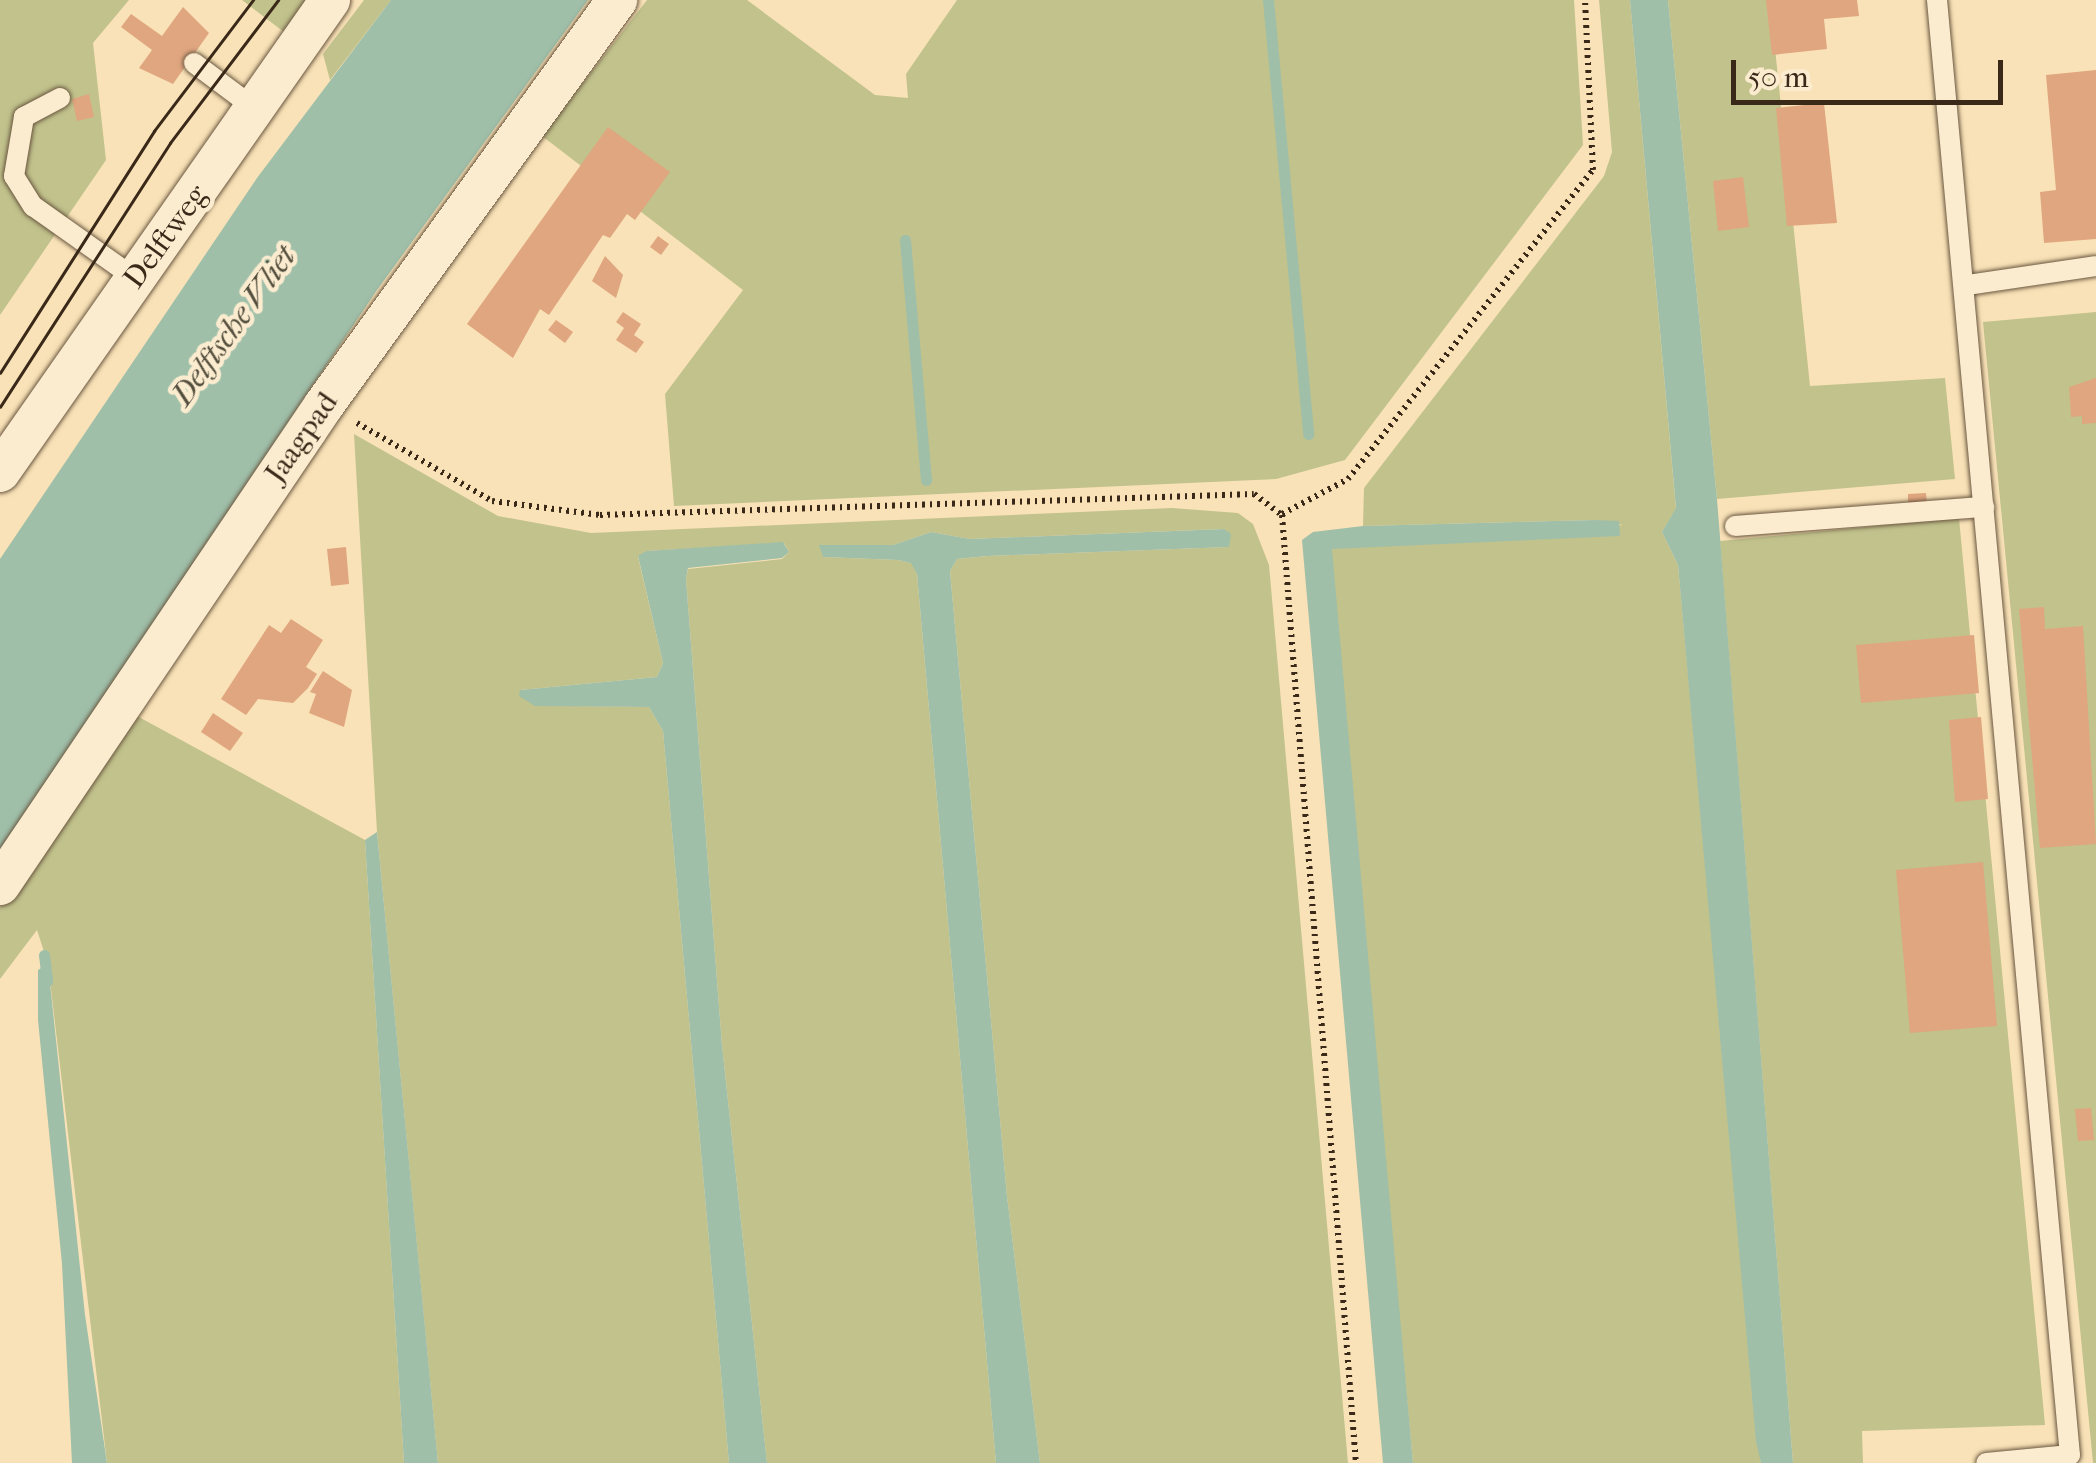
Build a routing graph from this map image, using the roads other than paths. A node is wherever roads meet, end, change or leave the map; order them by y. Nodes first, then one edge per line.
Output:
1 (330, 0) edge
2 (616, 0) edge
3 (1937, 0) edge
4 (194, 63) dead end
5 (60, 98) dead end
6 (257, 110) junction
7 (2096, 266) edge
8 (136, 279) junction
9 (1968, 285) junction
10 (0, 472) edge
11 (1984, 508) junction
12 (1735, 526) dead end
13 (0, 885) edge
14 (1986, 1463) edge

1 - 6 street, Delftweg
2 - 13 street, Jaagpad
3 - 9 lane
4 - 6 lane
5 - 8 lane
6 - 8 street, Delftweg
7 - 9 lane
8 - 10 street, Delftweg
9 - 11 lane
11 - 12 lane
11 - 14 lane

